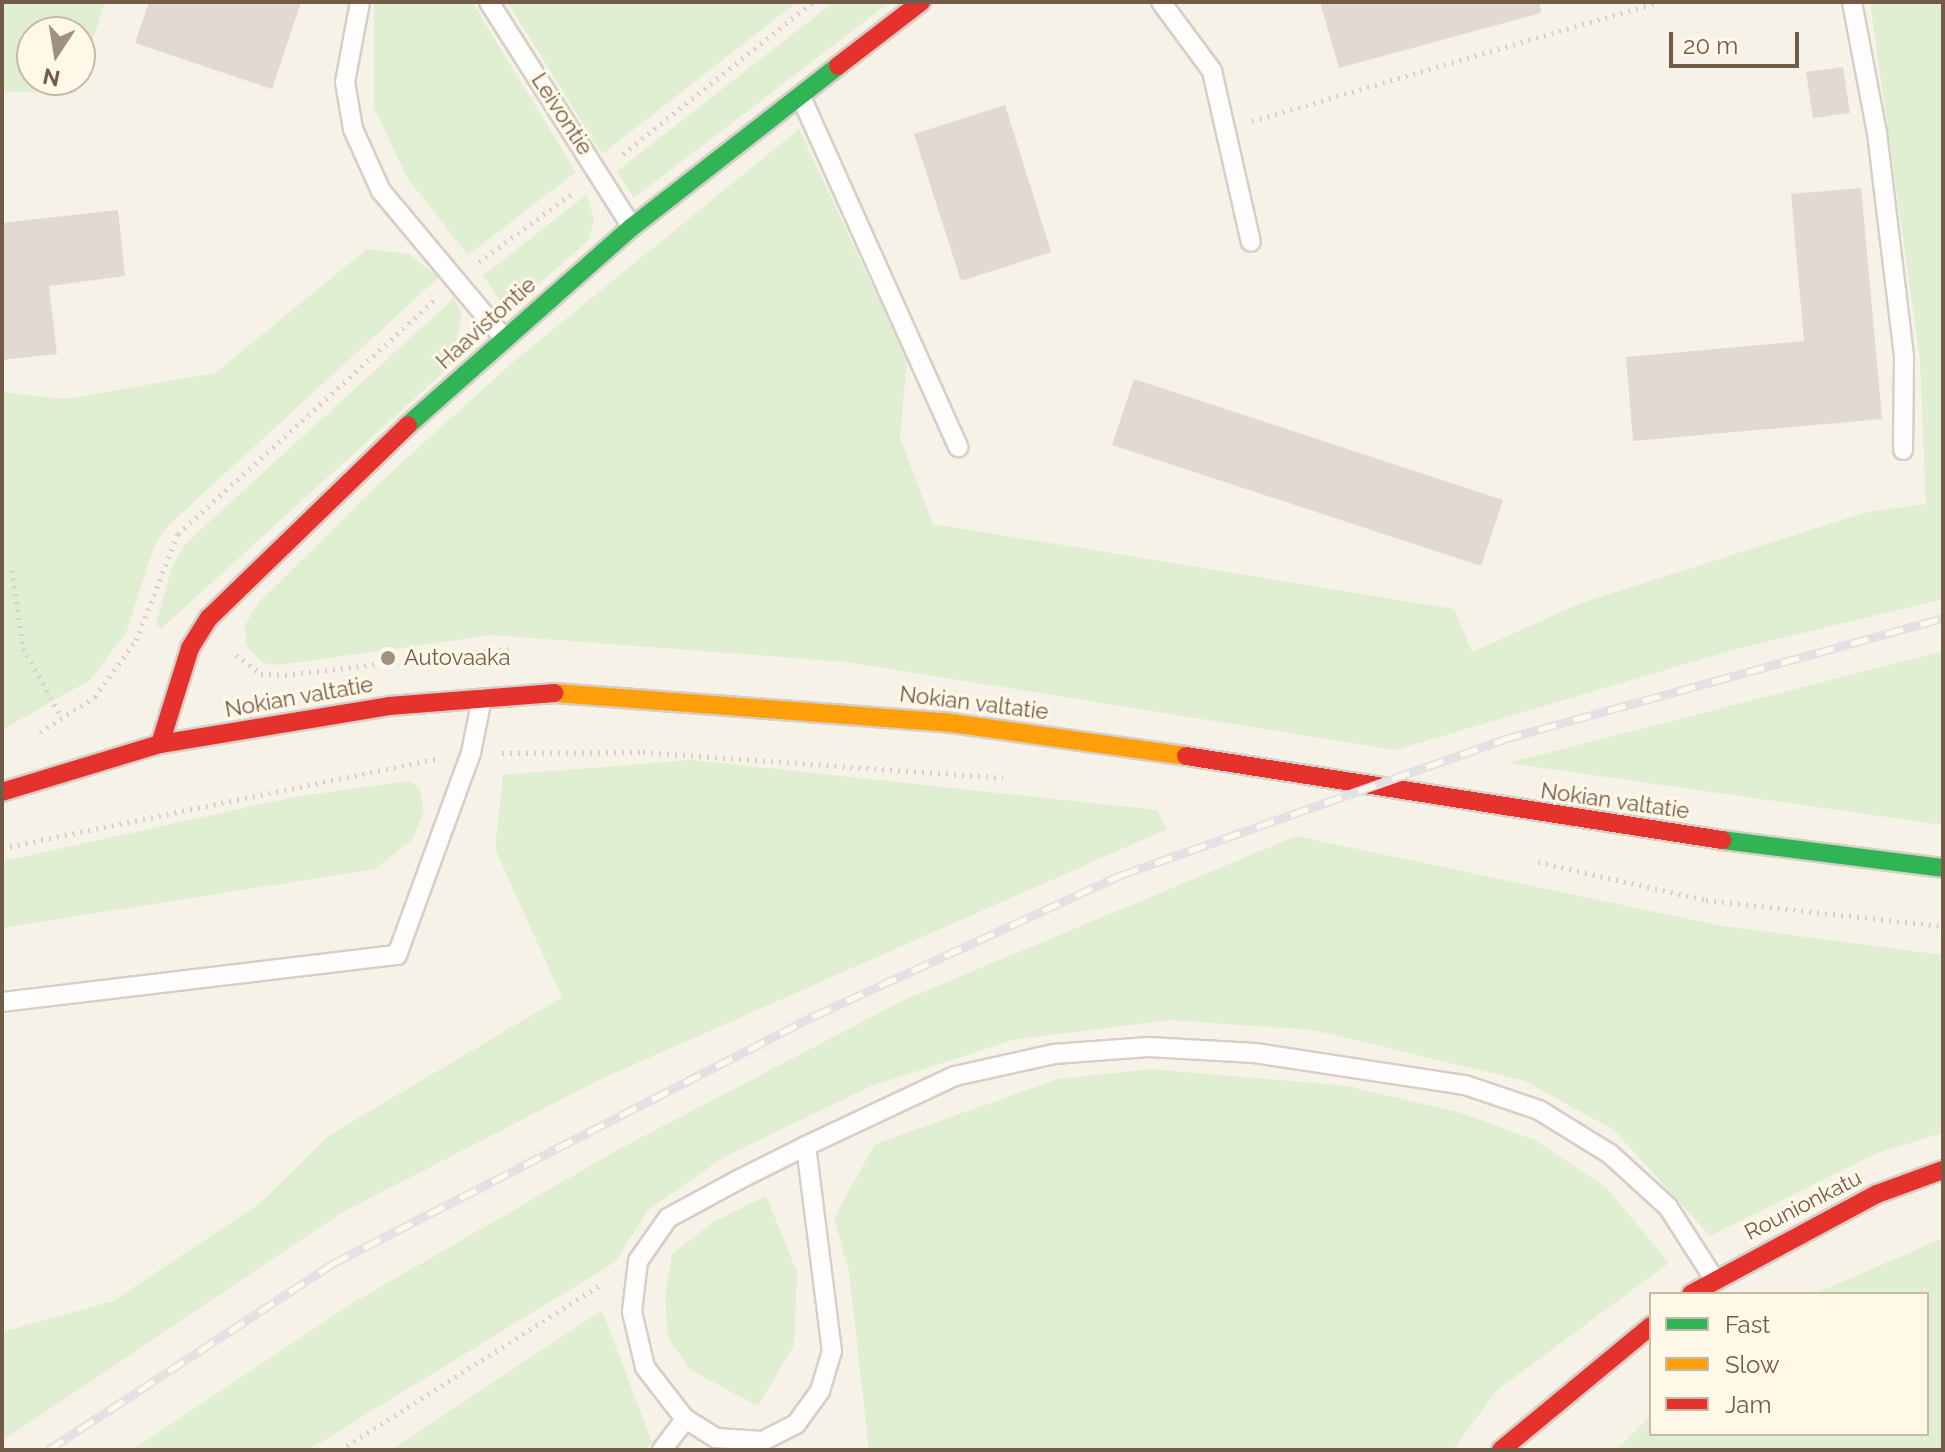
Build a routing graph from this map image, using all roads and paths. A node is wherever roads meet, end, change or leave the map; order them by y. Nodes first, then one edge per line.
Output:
1 (360, 2) edge
2 (489, 2) edge
3 (921, 2) edge
4 (1161, 2) edge
5 (1658, 2) edge
6 (1852, 2) edge
7 (801, 97) junction
8 (1226, 129) junction
9 (632, 227) junction
10 (1251, 242) dead end
11 (504, 338) junction
12 (958, 447) dead end
13 (1903, 450) dead end
14 (12, 570) dead end
15 (136, 640) dead end
16 (482, 698) junction
17 (62, 718) junction
18 (26, 739) dead end
19 (160, 744) junction
20 (471, 753) junction
21 (1016, 780) dead end
22 (2, 792) edge
23 (2, 848) edge
24 (1521, 859) dead end
25 (1943, 868) edge
26 (1943, 926) edge
27 (2, 1002) edge
28 (806, 1146) junction
29 (1943, 1170) edge
30 (638, 1261) junction
31 (1713, 1277) junction
32 (1694, 1292) edge
33 (1649, 1328) edge
34 (685, 1419) junction
35 (340, 1450) edge
36 (662, 1450) edge
37 (1501, 1450) edge

1 - 11 lane
2 - 9 lane, Leivontie
3 - 7 main road, Haavistontie
4 - 8 lane
5 - 8 path
6 - 13 lane
7 - 9 main road, Haavistontie
7 - 12 lane
8 - 10 lane
9 - 11 main road, Haavistontie
11 - 19 main road, Haavistontie
14 - 17 path
15 - 17 path
16 - 19 main road, Nokian valtatie
16 - 20 lane
16 - 25 main road, Nokian valtatie
17 - 18 path
19 - 22 main road, Nokian valtatie
20 - 21 path
20 - 23 path
20 - 27 lane
24 - 26 path
28 - 30 lane
28 - 31 lane
28 - 34 lane
29 - 31 main road, Rounionkatu
30 - 34 lane
30 - 35 path
31 - 32 main road, Rounionkatu
33 - 37 main road
34 - 36 lane

